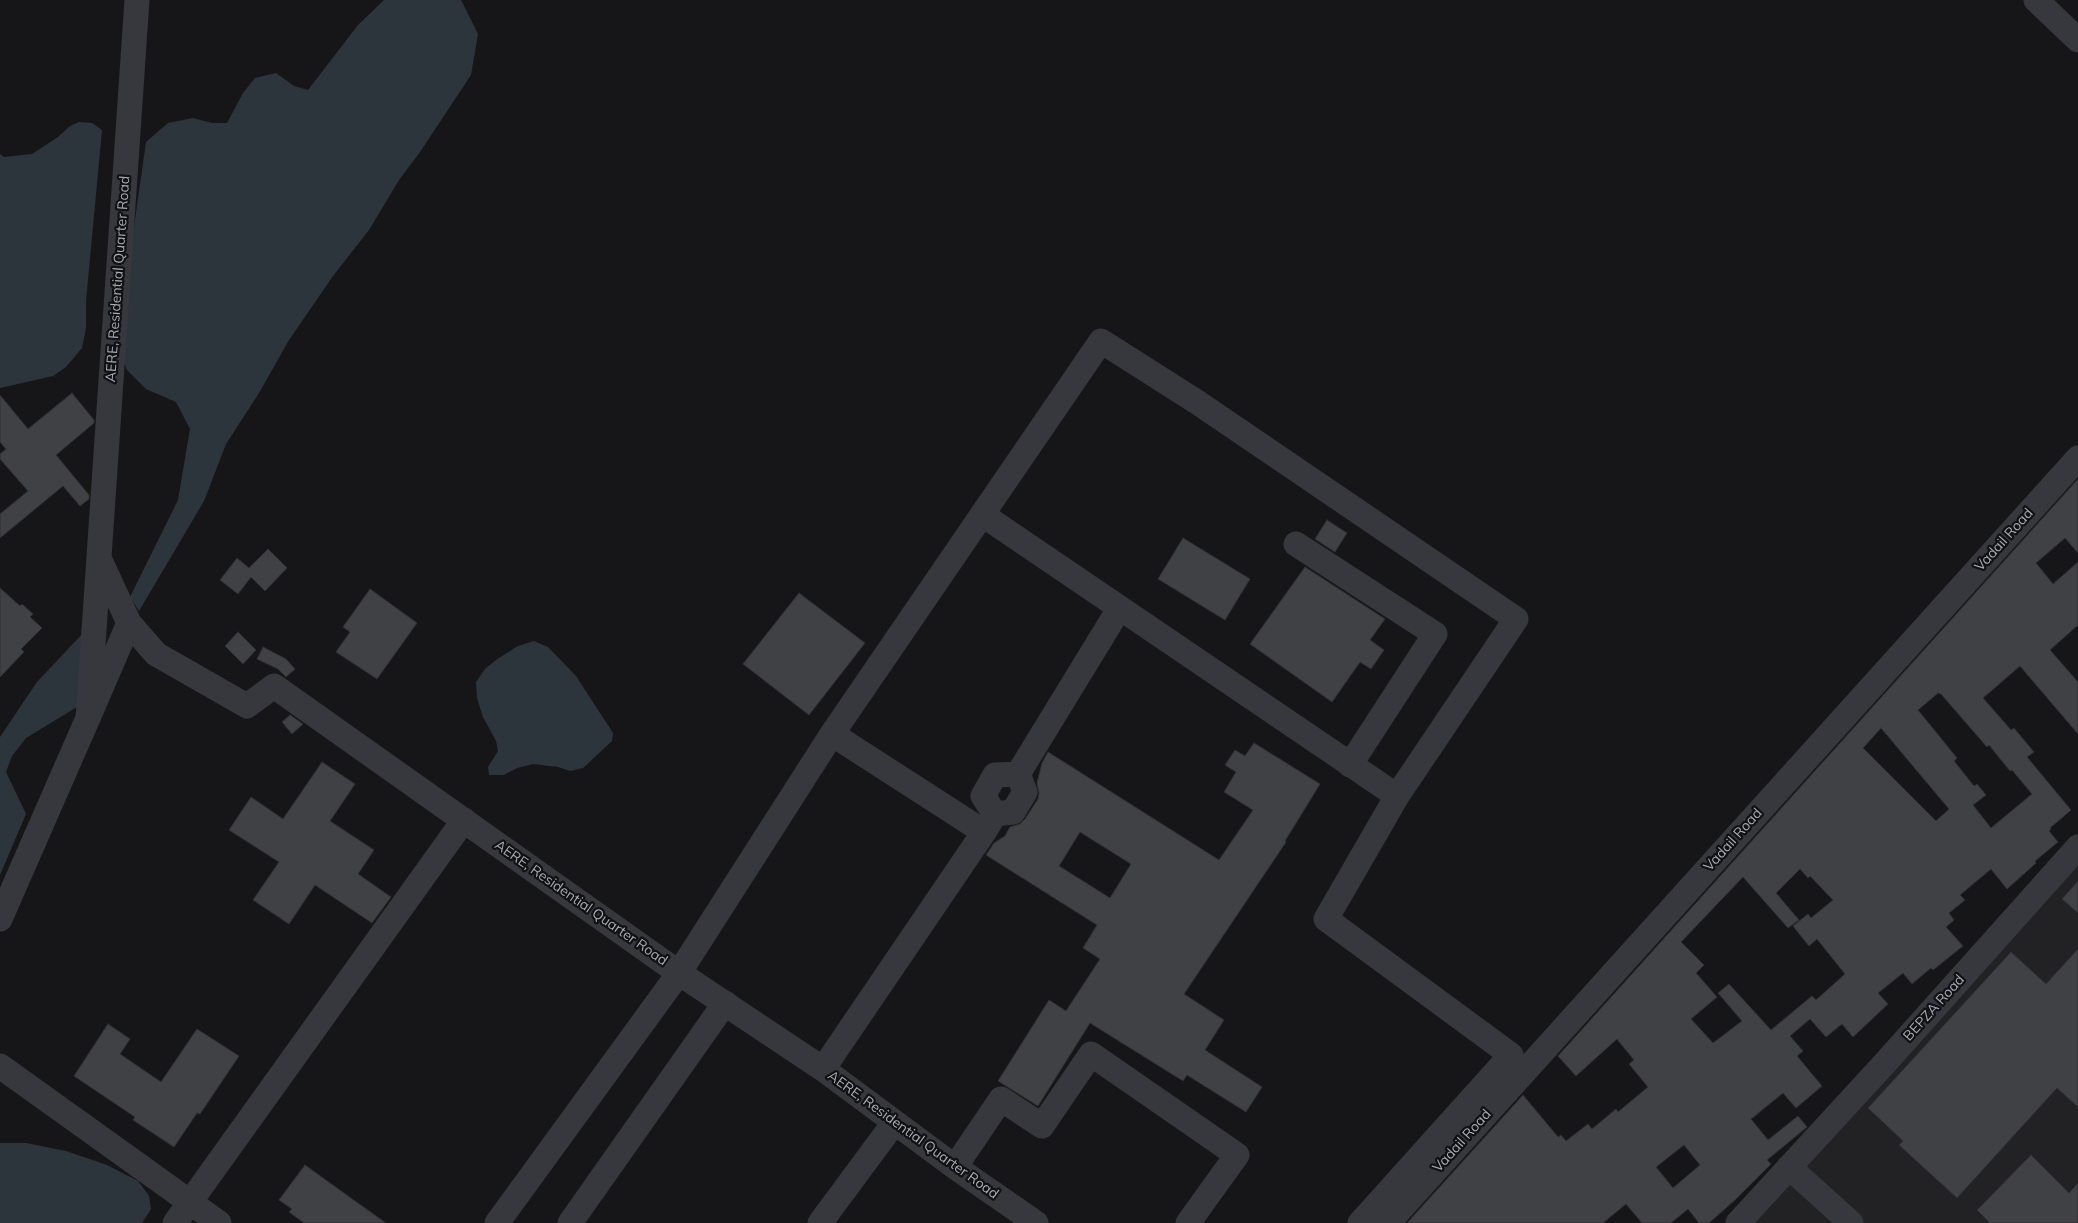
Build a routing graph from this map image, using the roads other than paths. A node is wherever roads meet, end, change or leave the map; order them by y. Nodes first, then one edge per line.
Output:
1 (138, 0) edge
2 (2036, 0) edge
3 (2078, 40) edge
4 (2078, 458) edge
5 (983, 515) junction
6 (1296, 544) dead end
7 (99, 558) junction
8 (1119, 609) junction
9 (129, 623) junction
10 (88, 718) junction
11 (832, 734) junction
12 (1350, 765) junction
13 (1397, 796) junction
14 (464, 820) junction
15 (990, 823) junction
16 (2078, 847) edge
17 (0, 918) edge
18 (679, 973) junction
19 (725, 1002) junction
20 (0, 1066) edge
21 (823, 1068) junction
22 (894, 1123) junction
23 (955, 1167) junction
24 (1789, 1167) junction
25 (191, 1202) junction
26 (175, 1223) edge
27 (218, 1223) edge
28 (497, 1223) edge
29 (570, 1223) edge
30 (820, 1223) edge
31 (1036, 1223) edge
32 (1188, 1223) edge
33 (1360, 1223) edge
34 (1388, 1223) edge
35 (1738, 1223) edge
36 (1851, 1223) edge

1 - 7 street, AERE, Residential Quarter Road
2 - 3 street
4 - 34 street, Vadail Road
5 - 8 street
5 - 11 street
5 - 13 street
6 - 12 street
7 - 9 street, AERE, Residential Quarter Road
7 - 10 street, AERE, Residential Quarter Road
8 - 12 street
8 - 15 street
9 - 10 street
9 - 14 street, AERE, Residential Quarter Road
10 - 17 street
11 - 15 street
11 - 18 street
12 - 13 street
13 - 33 street
14 - 18 street, AERE, Residential Quarter Road
14 - 25 street
15 - 21 street
16 - 24 street, BEPZA Road
18 - 19 street, AERE, Residential Quarter Road
18 - 28 street
19 - 21 street, AERE, Residential Quarter Road
19 - 29 street
20 - 25 street
21 - 22 street, AERE, Residential Quarter Road
22 - 23 street, AERE, Residential Quarter Road
22 - 30 street
23 - 31 street, AERE, Residential Quarter Road
23 - 32 street
24 - 35 street, BEPZA Road
24 - 36 street
25 - 26 street
25 - 27 street

